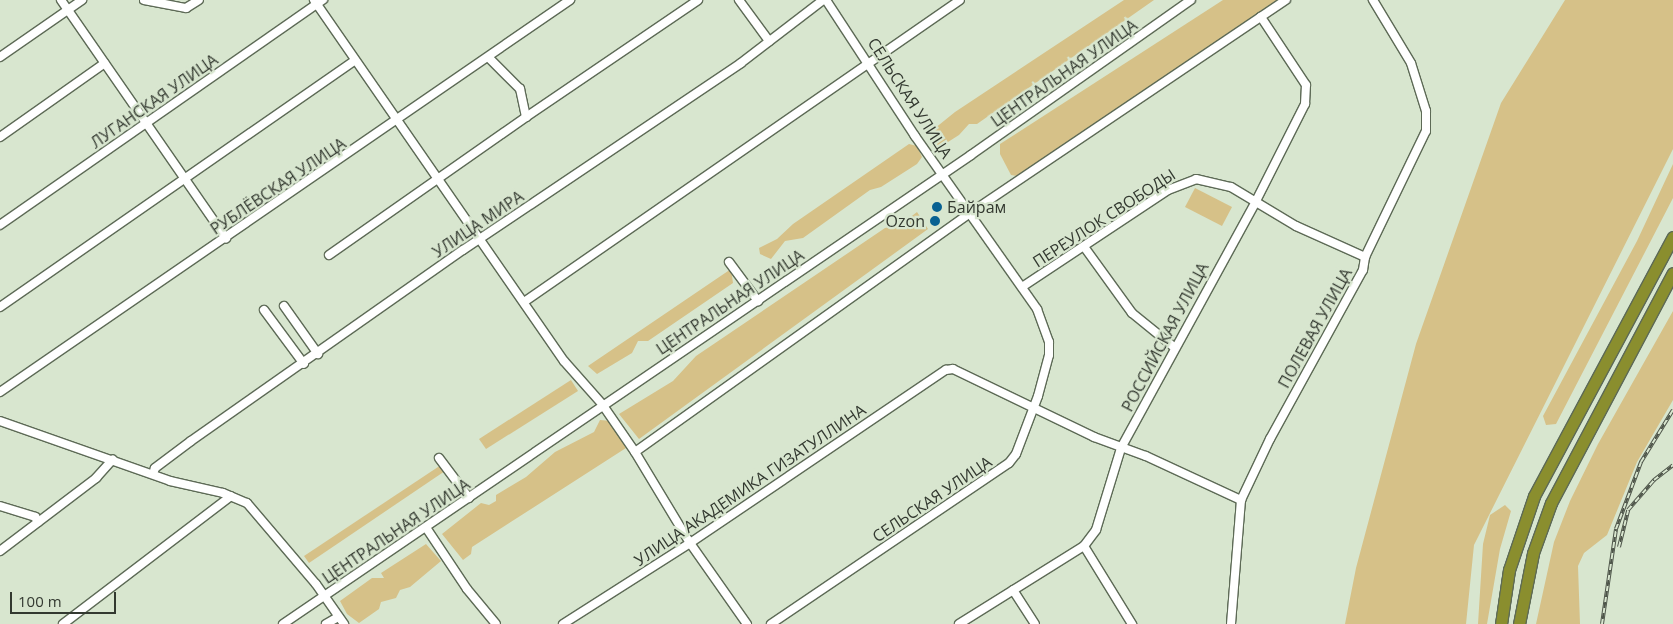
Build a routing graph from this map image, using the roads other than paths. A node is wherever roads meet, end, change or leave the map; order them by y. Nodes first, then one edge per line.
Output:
1 (61, 0) edge
2 (82, 0) edge
3 (144, 0) edge
4 (199, 0) edge
5 (570, 0) edge
6 (698, 0) edge
7 (739, 0) edge
8 (824, 0) edge
9 (960, 0) edge
10 (1191, 0) edge
11 (1286, 0) edge
12 (1373, 0) edge
13 (318, 2) edge
14 (68, 10) junction
15 (1261, 18) junction
16 (769, 41) junction
17 (0, 57) edge
18 (488, 57) junction
19 (356, 60) junction
20 (106, 62) junction
21 (869, 62) junction
22 (526, 117) junction
23 (397, 121) junction
24 (148, 122) junction
25 (0, 137) edge
26 (943, 174) junction
27 (186, 179) junction
28 (439, 180) junction
29 (1256, 201) junction
30 (970, 213) junction
31 (0, 225) edge
32 (1673, 237) edge
33 (226, 238) junction
34 (482, 240) junction
35 (1084, 248) junction
36 (329, 255) dead end
37 (1365, 257) junction
38 (729, 262) dead end
39 (1673, 273) edge
40 (1022, 287) junction
41 (758, 301) junction
42 (524, 302) junction
43 (284, 306) dead end
44 (0, 307) edge
45 (264, 310) dead end
46 (1175, 348) junction
47 (318, 354) junction
48 (304, 364) junction
49 (0, 392) edge
50 (602, 404) junction
51 (1034, 406) junction
52 (0, 421) edge
53 (1121, 448) junction
54 (635, 452) junction
55 (439, 458) dead end
56 (113, 459) junction
57 (153, 474) junction
58 (231, 496) junction
59 (469, 498) junction
60 (1241, 500) junction
61 (0, 506) edge
62 (38, 522) junction
63 (427, 529) junction
64 (690, 543) junction
65 (1084, 546) junction
66 (0, 551) edge
67 (1013, 590) junction
68 (324, 596) junction
69 (338, 617) junction
70 (63, 624) edge
71 (283, 624) edge
72 (326, 624) edge
73 (344, 624) edge
74 (496, 624) edge
75 (563, 624) edge
76 (748, 624) edge
77 (771, 624) edge
78 (959, 624) edge
79 (1035, 624) edge
80 (1132, 624) edge
81 (1231, 624) edge
82 (1501, 624) edge
83 (1519, 624) edge

1 - 14 street
2 - 14 street
3 - 4 street
5 - 18 street, РУБЛЁВСКАЯ УЛИЦА
6 - 22 street
7 - 16 street
8 - 16 street, УЛИЦА МИРА
8 - 21 street, СЕЛЬСКАЯ УЛИЦА
9 - 21 street
10 - 26 street, ЦЕНТРАЛЬНАЯ УЛИЦА
11 - 15 street
12 - 37 street, ПОЛЕВАЯ УЛИЦА
13 - 19 street
13 - 24 street, ЛУГАНСКАЯ УЛИЦА
14 - 17 street
14 - 20 street
15 - 29 street, РОССИЙСКАЯ УЛИЦА
15 - 30 street
16 - 34 street, УЛИЦА МИРА
18 - 22 street
18 - 23 street, РУБЛЁВСКАЯ УЛИЦА
19 - 23 street
19 - 27 street
20 - 24 street
20 - 25 street
21 - 26 street, СЕЛЬСКАЯ УЛИЦА
21 - 42 street
22 - 28 street
23 - 28 street
23 - 33 street, РУБЛЁВСКАЯ УЛИЦА
24 - 27 street
24 - 31 street, ЛУГАНСКАЯ УЛИЦА
26 - 30 street, СЕЛЬСКАЯ УЛИЦА
26 - 41 street, ЦЕНТРАЛЬНАЯ УЛИЦА
27 - 33 street
27 - 44 street
28 - 34 street
28 - 36 street
29 - 35 street, ПЕРЕУЛОК СВОБОДЫ
29 - 37 street, ПЕРЕУЛОК СВОБОДЫ
29 - 46 street, РОССИЙСКАЯ УЛИЦА
30 - 40 street, СЕЛЬСКАЯ УЛИЦА
30 - 54 street
32 - 82 highway
33 - 49 street, РУБЛЁВСКАЯ УЛИЦА
34 - 42 street
34 - 47 street, УЛИЦА МИРА
35 - 40 street, ПЕРЕУЛОК СВОБОДЫ
35 - 46 street
37 - 60 street, ПОЛЕВАЯ УЛИЦА
38 - 41 street
39 - 83 highway
40 - 51 street, СЕЛЬСКАЯ УЛИЦА
41 - 50 street, ЦЕНТРАЛЬНАЯ УЛИЦА
42 - 50 street
43 - 47 street
45 - 48 street
46 - 53 street, РОССИЙСКАЯ УЛИЦА
47 - 48 street, УЛИЦА МИРА
48 - 57 street, УЛИЦА МИРА
50 - 54 street
50 - 59 street, ЦЕНТРАЛЬНАЯ УЛИЦА
51 - 53 street
51 - 64 street, УЛИЦА АКАДЕМИКА ГИЗАТУЛЛИНА
51 - 77 street, СЕЛЬСКАЯ УЛИЦА
52 - 56 street
53 - 60 street
53 - 65 street, РОССИЙСКАЯ УЛИЦА
54 - 64 street
55 - 59 street
56 - 57 street
56 - 62 street
57 - 58 street
58 - 68 street
58 - 70 street
59 - 63 street, ЦЕНТРАЛЬНАЯ УЛИЦА
60 - 81 street, ПОЛЕВАЯ УЛИЦА
61 - 62 street
62 - 66 street
63 - 68 street, ЦЕНТРАЛЬНАЯ УЛИЦА
63 - 74 street
64 - 75 street, УЛИЦА АКАДЕМИКА ГИЗАТУЛЛИНА
64 - 76 street
65 - 67 street, РОССИЙСКАЯ УЛИЦА
65 - 80 street
67 - 78 street, РОССИЙСКАЯ УЛИЦА
67 - 79 street
68 - 69 street
68 - 71 street, ЦЕНТРАЛЬНАЯ УЛИЦА
69 - 72 street
69 - 73 street

